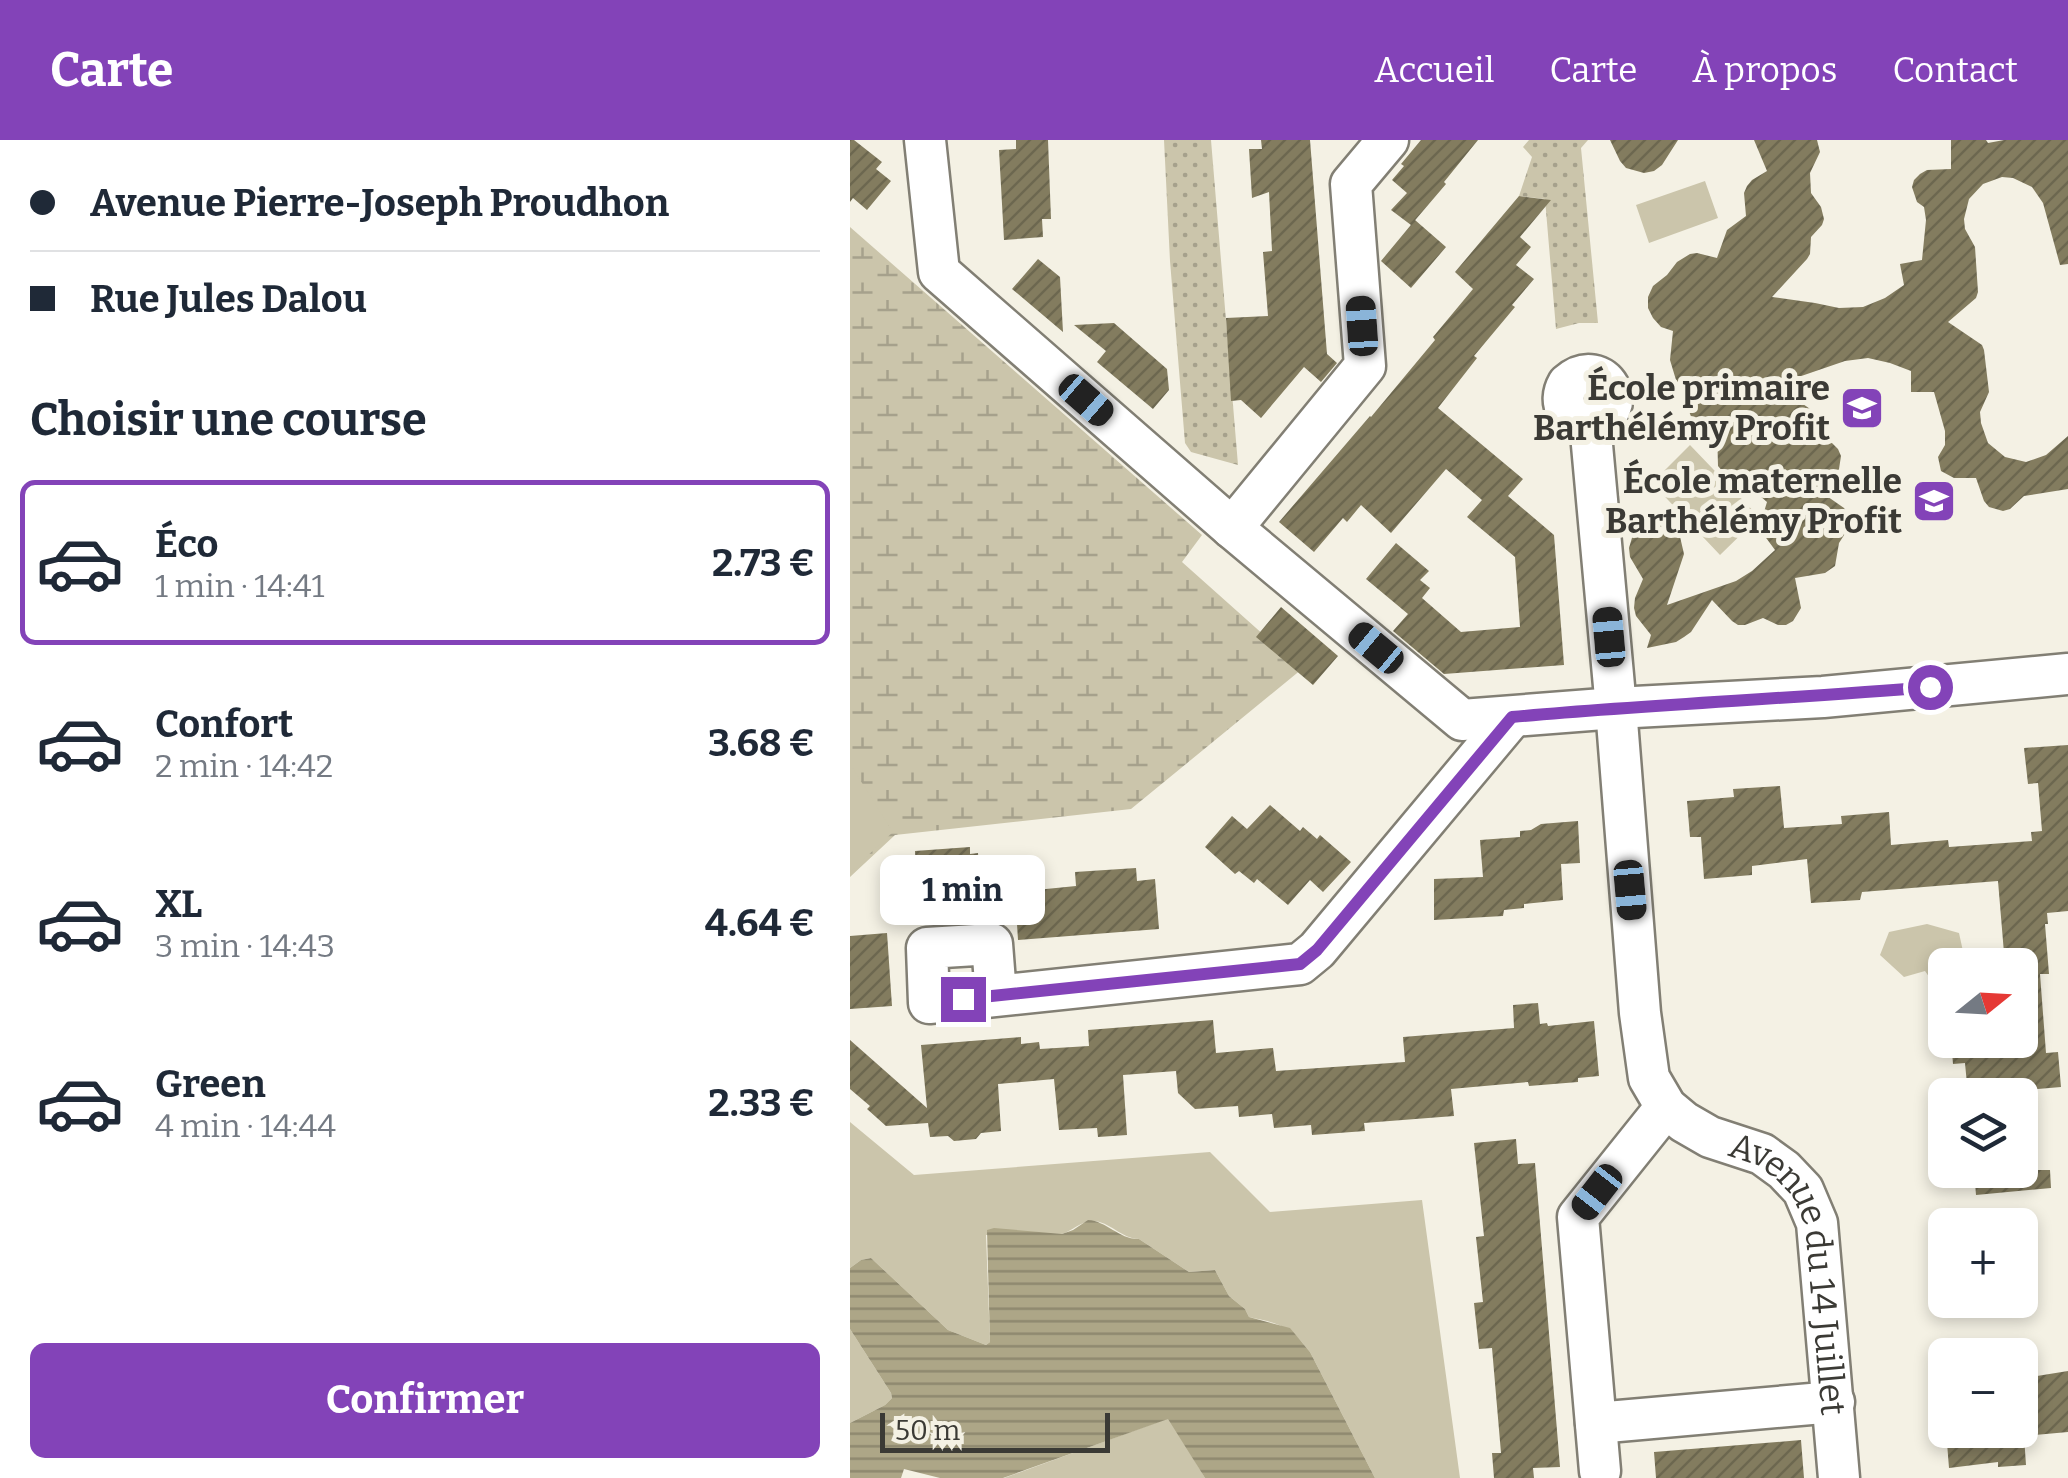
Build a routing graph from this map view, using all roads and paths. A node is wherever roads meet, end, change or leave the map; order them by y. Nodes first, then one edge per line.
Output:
1 (925, 140) edge
2 (1388, 140) edge
3 (1590, 423) dead end
4 (1232, 528) junction
5 (2068, 674) edge
6 (1616, 708) junction
7 (1512, 717) junction
8 (996, 995) dead end
9 (1666, 1107) junction
10 (1834, 1402) junction
11 (1596, 1423) junction
12 (1600, 1470) dead end
13 (1840, 1478) edge

1 - 4 street
2 - 4 street
3 - 6 street, Avenue du 14 Juillet
4 - 7 street
5 - 6 street
6 - 7 street
6 - 9 street, Avenue du 14 Juillet
7 - 8 street
9 - 10 street, Avenue du 14 Juillet
9 - 11 street
10 - 11 street
10 - 13 street, Avenue du 14 Juillet
11 - 12 street

